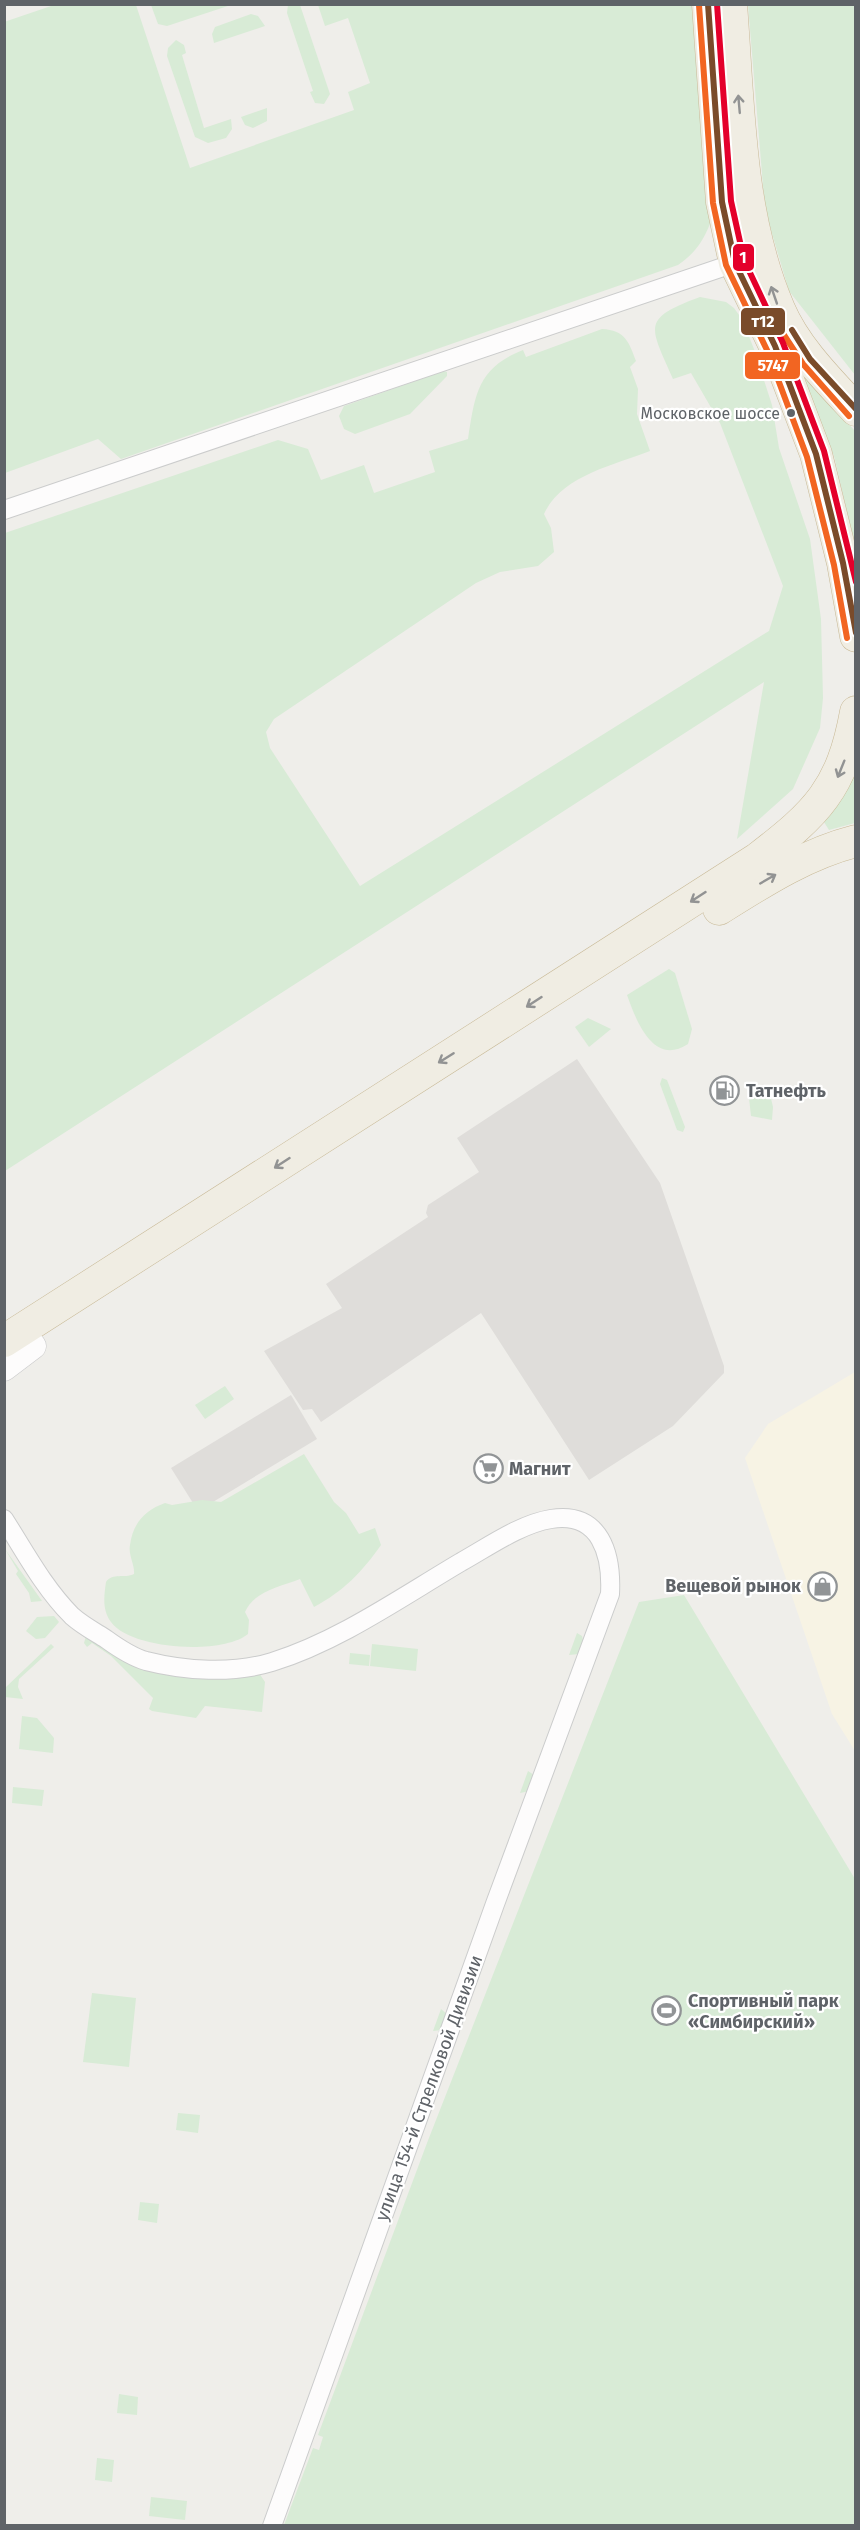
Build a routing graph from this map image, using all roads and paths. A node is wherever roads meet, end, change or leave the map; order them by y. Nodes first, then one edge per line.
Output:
1 (708, 4) edge
2 (731, 4) edge
3 (735, 263) junction
4 (855, 410) edge
5 (4, 510) edge
6 (855, 636) edge
7 (855, 712) edge
8 (855, 841) edge
9 (341, 1137) junction
10 (19, 1343) edge
11 (4, 1366) edge
12 (4, 1519) edge
13 (272, 2526) edge

1 - 3 highway
4 -> 2 highway
3 - 5 street
3 - 6 highway
7 -> 9 highway
9 -> 8 highway
9 - 10 highway
10 - 11 highway
12 - 13 street, улица 154-й Стрелковой Дивизии

